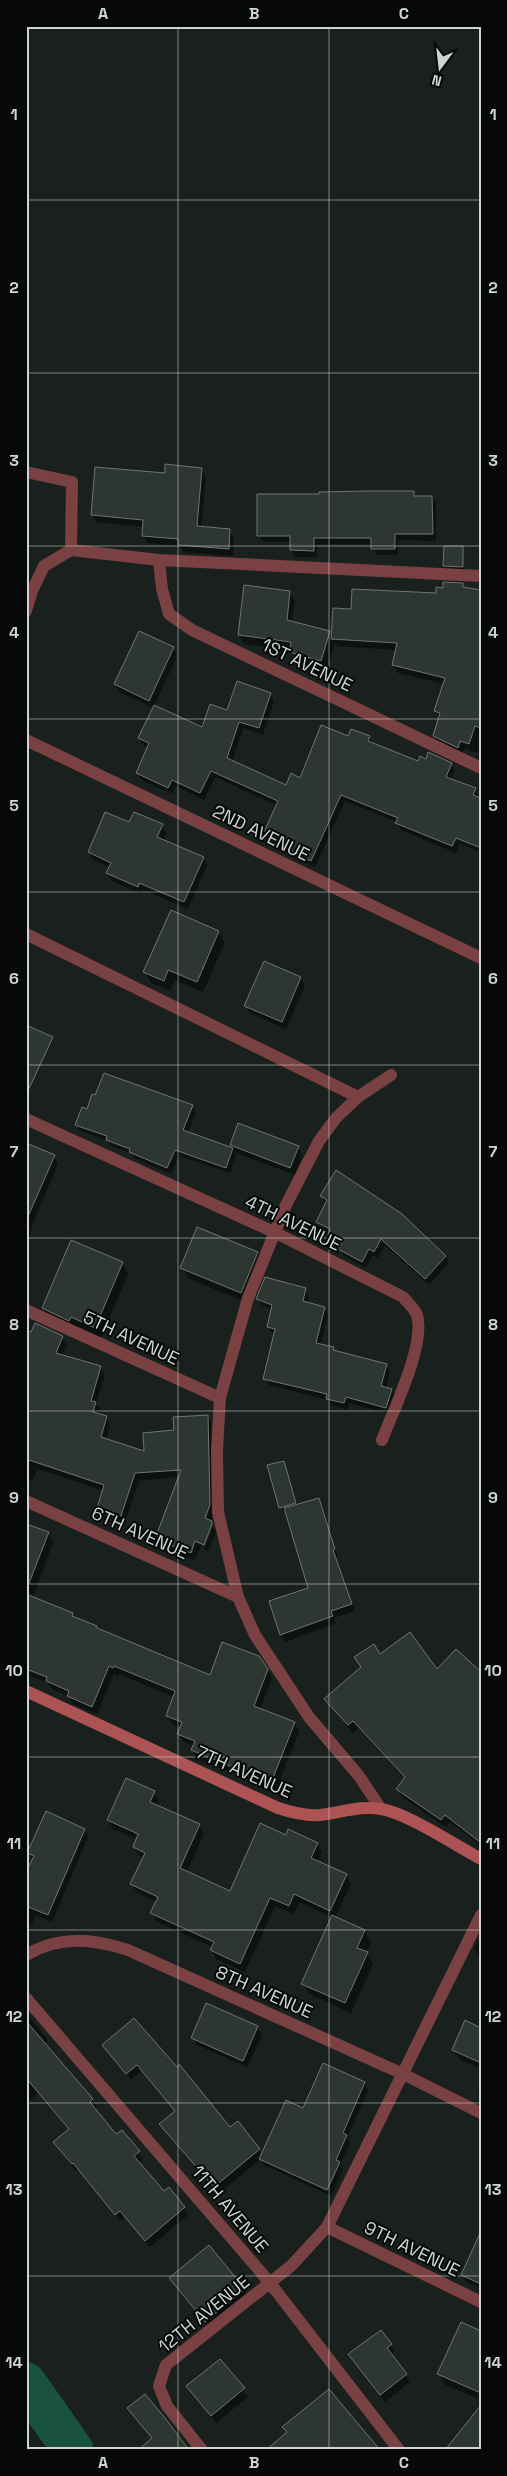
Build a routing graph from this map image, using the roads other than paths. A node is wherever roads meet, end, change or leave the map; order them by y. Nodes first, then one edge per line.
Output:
1 (26, 472) edge
2 (71, 550) junction
3 (159, 560) junction
4 (481, 576) edge
5 (26, 611) edge
6 (26, 740) edge
7 (481, 768) edge
8 (26, 934) edge
9 (481, 958) edge
10 (392, 1075) dead end
11 (358, 1097) junction
12 (26, 1118) edge
13 (274, 1232) junction
14 (26, 1310) edge
15 (220, 1398) junction
16 (382, 1440) dead end
17 (26, 1501) edge
18 (238, 1597) junction
19 (26, 1691) edge
20 (381, 1809) junction
21 (481, 1859) edge
22 (481, 1915) edge
23 (26, 1955) edge
24 (26, 1998) edge
25 (402, 2074) junction
26 (481, 2113) edge
27 (327, 2227) junction
28 (270, 2283) junction
29 (481, 2302) edge
30 (202, 2450) edge
31 (399, 2450) edge

1 - 2 street
2 - 3 street
2 - 5 street
3 - 4 street
3 - 7 street, 1ST AVENUE
6 - 9 street, 2ND AVENUE
8 - 11 street
10 - 11 street
11 - 13 street
12 - 13 street, 4TH AVENUE
13 - 15 street
13 - 16 street, 4TH AVENUE
14 - 15 street, 5TH AVENUE
15 - 18 street
17 - 18 street, 6TH AVENUE
18 - 20 street
19 - 20 street, 7TH AVENUE
20 - 21 street, 7TH AVENUE
22 - 25 street
23 - 25 street, 8TH AVENUE
24 - 28 street, 11TH AVENUE
25 - 26 street, 8TH AVENUE
25 - 27 street
27 - 28 street
27 - 29 street, 9TH AVENUE
28 - 30 street, 12TH AVENUE
28 - 31 street, 11TH AVENUE

